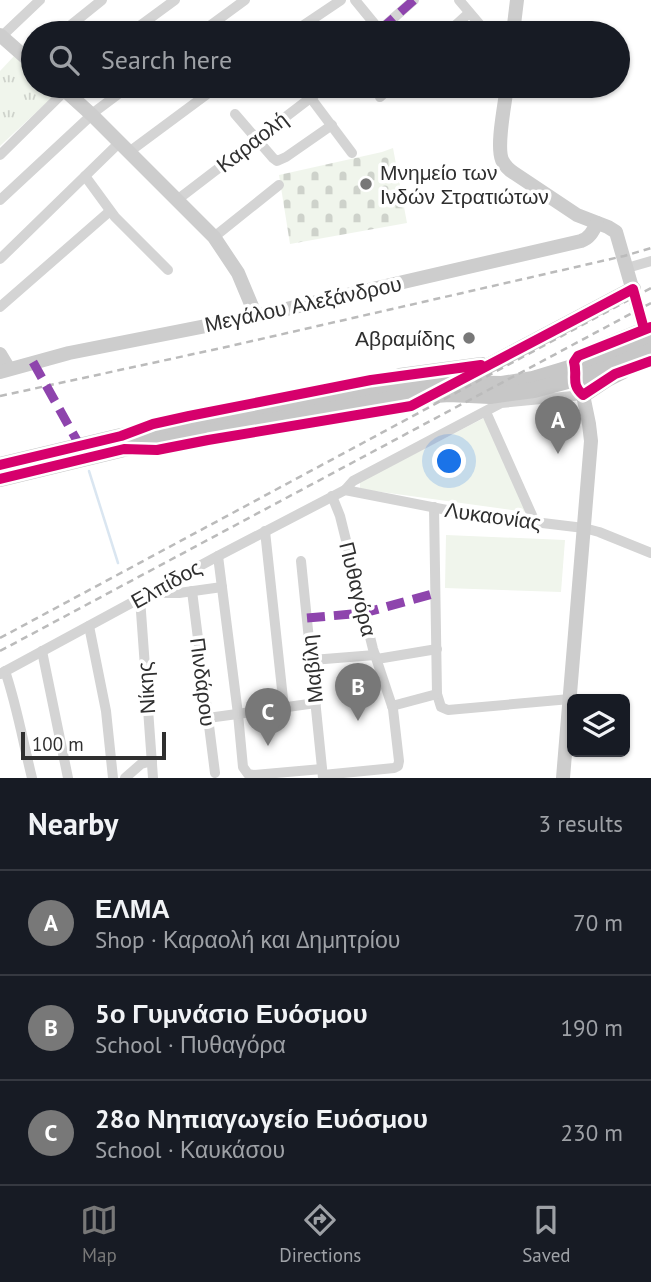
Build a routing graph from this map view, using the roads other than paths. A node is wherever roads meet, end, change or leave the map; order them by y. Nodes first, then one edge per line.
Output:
1 (40, 0) edge
2 (102, 0) edge
3 (175, 0) edge
4 (245, 0) edge
5 (341, 0) edge
6 (355, 0) edge
7 (414, 0) edge
8 (459, 0) edge
9 (517, 0) edge
10 (469, 13) junction
11 (76, 21) edge
12 (146, 21) edge
13 (216, 21) edge
14 (310, 21) edge
15 (373, 21) edge
16 (392, 21) edge
17 (460, 21) edge
18 (476, 21) edge
19 (514, 21) edge
20 (0, 37) edge
21 (21, 53) edge
22 (54, 98) edge
23 (76, 98) edge
24 (114, 98) edge
25 (200, 98) edge
26 (309, 98) edge
27 (311, 98) edge
28 (506, 98) edge
29 (235, 114) dead end
30 (92, 115) junction
31 (332, 125) junction
32 (256, 139) junction
33 (124, 147) junction
34 (352, 153) dead end
35 (0, 155) edge
36 (85, 176) junction
37 (279, 185) dead end
38 (0, 200) edge
39 (177, 200) junction
40 (110, 211) junction
41 (597, 223) junction
42 (214, 237) junction
43 (0, 258) edge
44 (651, 261) edge
45 (627, 268) junction
46 (168, 270) dead end
47 (633, 289) junction
48 (0, 307) edge
49 (256, 316) junction
50 (649, 331) edge
51 (651, 351) edge
52 (0, 354) edge
53 (651, 361) edge
54 (495, 363) junction
55 (5, 370) edge
56 (583, 395) junction
57 (486, 412) junction
58 (206, 426) junction
59 (122, 442) junction
60 (0, 465) edge
61 (0, 480) edge
62 (345, 490) junction
63 (332, 496) junction
64 (435, 507) junction
65 (535, 522) junction
66 (584, 528) junction
67 (265, 531) junction
68 (651, 554) edge
69 (218, 556) junction
70 (301, 561) dead end
71 (160, 587) junction
72 (222, 587) junction
73 (192, 591) junction
74 (140, 598) junction
75 (89, 626) junction
76 (437, 649) junction
77 (42, 652) junction
78 (376, 657) junction
79 (312, 660) junction
80 (3, 672) edge
81 (437, 694) junction
82 (570, 694) edge
83 (567, 699) edge
84 (316, 704) junction
85 (391, 706) junction
86 (284, 708) junction
87 (238, 714) junction
88 (208, 718) junction
89 (567, 738) edge
90 (152, 761) junction
91 (215, 773) dead end
92 (323, 774) edge
93 (253, 776) edge
94 (32, 778) edge
95 (68, 778) edge
96 (113, 778) edge
97 (125, 778) edge
98 (153, 778) edge
99 (564, 778) edge

1 - 20 street
2 - 11 street
3 - 12 street
4 - 13 street
5 - 14 street
6 - 15 street
7 - 16 street
8 - 10 street
9 - 19 street
10 - 17 street
10 - 18 street
20 - 21 street
22 - 35 street
23 - 30 street
24 - 30 street
25 - 33 street
26 - 32 street, Καραολή
27 - 31 street
28 - 41 street
29 - 32 street
30 - 33 street
30 - 38 street
31 - 32 street
31 - 34 street
32 - 39 street, Καραολή
33 - 36 street
33 - 39 street
36 - 40 street
36 - 43 street
37 - 42 street
39 - 42 street
40 - 46 street
40 - 48 street
41 - 45 street
41 - 49 street, Μεγάλου Αλεξάνδρου
42 - 49 street
44 - 45 street
45 - 47 street
47 - 50 street
47 - 54 main road
49 - 55 street, Μεγάλου Αλεξάνδρου
50 - 56 street
50 - 58 main road
51 - 58 main road
52 - 55 street
53 - 56 main road
54 - 59 main road
54 - 59 main road
56 - 57 street
56 - 66 street
57 - 62 street
57 - 65 street
58 - 59 main road
59 - 60 main road
59 - 61 main road
62 - 63 street
62 - 64 street, Λυκαονίας
63 - 67 street, Ελπίδος
63 - 78 street, Πυθαγόρα
64 - 65 street, Λυκαονίας
64 - 76 street
65 - 66 street, Λυκαονίας
66 - 68 street, Λυκαονίας
66 - 82 street
67 - 69 street, Ελπίδος
67 - 86 street
69 - 71 street, Ελπίδος
69 - 72 street
70 - 79 street, Μαβίλη
71 - 73 street
71 - 74 street, Ελπίδος
72 - 73 street
72 - 87 street
73 - 88 street, Πινδάρου
74 - 75 street, Ελπίδος
74 - 90 street, Νίκης
75 - 77 street, Ελπίδος
75 - 96 street
76 - 78 street
76 - 81 street
77 - 80 street, Ελπίδος
77 - 95 street
78 - 79 street
78 - 85 street, Πυθαγόρα
79 - 84 street, Μαβίλη
80 - 94 street
81 - 83 street
81 - 85 street
84 - 86 street
84 - 92 street, Μαβίλη
85 - 92 street, Πυθαγόρα
86 - 87 street
87 - 88 street
87 - 93 street
88 - 91 street, Πινδάρου
89 - 99 street
90 - 97 street
90 - 98 street, Νίκης
92 - 93 street

